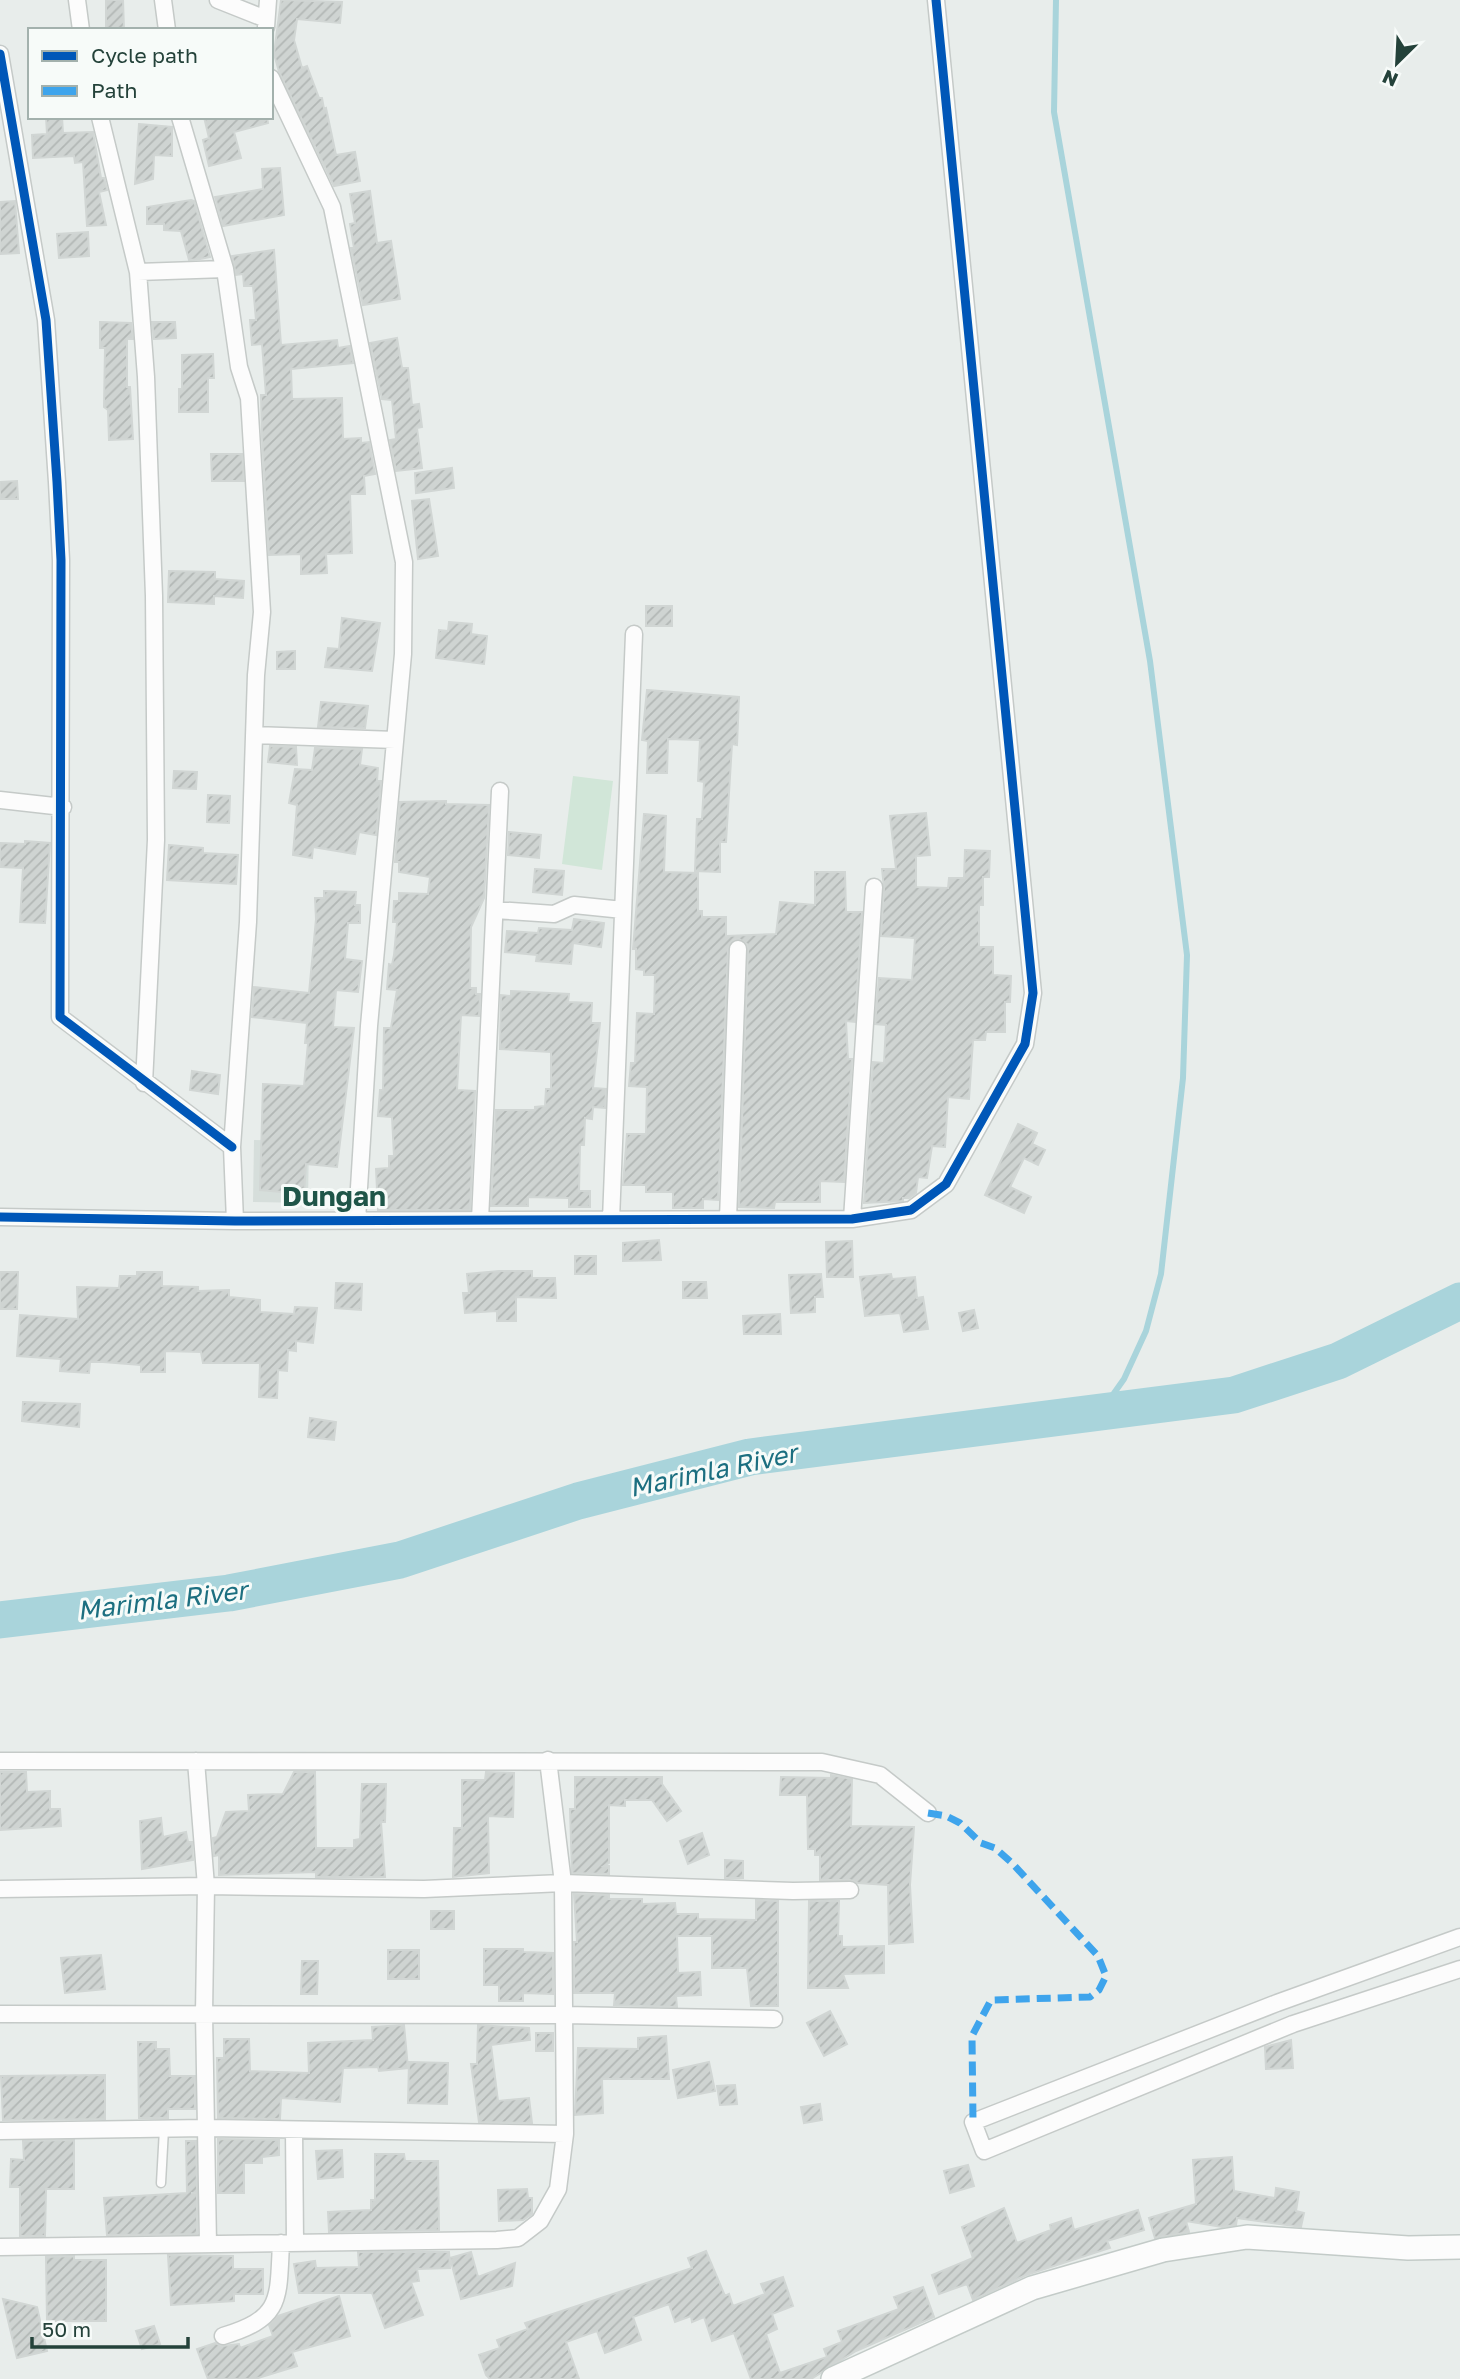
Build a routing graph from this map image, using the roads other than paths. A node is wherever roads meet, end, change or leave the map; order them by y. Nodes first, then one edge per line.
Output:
1 (77, 0) edge
2 (163, 0) edge
3 (218, 0) edge
4 (268, 0) edge
5 (936, 0) edge
6 (266, 25) edge
7 (80, 28) edge
8 (167, 28) edge
9 (0, 54) edge
10 (273, 82) edge
11 (100, 119) edge
12 (181, 119) edge
13 (225, 269) junction
14 (138, 272) junction
15 (634, 634) dead end
16 (254, 735) junction
17 (395, 740) junction
18 (500, 791) dead end
19 (0, 800) edge
20 (63, 807) junction
21 (874, 887) dead end
22 (495, 910) junction
23 (623, 910) junction
24 (738, 949) dead end
25 (144, 1083) junction
26 (232, 1147) junction
27 (0, 1217) edge
28 (728, 1219) junction
29 (852, 1219) junction
30 (357, 1220) junction
31 (480, 1220) junction
32 (611, 1220) junction
33 (234, 1221) junction
34 (548, 1759) junction
35 (0, 1761) edge
36 (196, 1761) junction
37 (928, 1813) dead end
38 (563, 1883) junction
39 (206, 1886) junction
40 (0, 1889) edge
41 (850, 1890) dead end
42 (1460, 1937) edge
43 (1460, 1969) edge
44 (204, 2013) junction
45 (0, 2014) edge
46 (564, 2015) junction
47 (774, 2020) dead end
48 (207, 2128) junction
49 (164, 2129) junction
50 (294, 2130) junction
51 (0, 2132) edge
52 (565, 2134) junction
53 (161, 2183) dead end
54 (288, 2243) junction
55 (208, 2244) junction
56 (0, 2247) edge
57 (1460, 2247) edge
58 (223, 2336) dead end
59 (833, 2379) edge

1 - 7 street
2 - 8 street
3 - 6 street
4 - 6 street
5 - 29 street
9 - 20 street
10 - 17 street
11 - 14 street
12 - 13 street
13 - 14 street
13 - 16 street
14 - 25 street
15 - 23 street
16 - 17 street
16 - 26 street
17 - 30 street
18 - 22 street
19 - 20 street
20 - 25 street
21 - 29 street
22 - 23 street
22 - 31 street
23 - 32 street
24 - 28 street
25 - 26 street
26 - 33 street
27 - 33 street
28 - 29 street
28 - 32 street
30 - 31 street
30 - 33 street
31 - 32 street
34 - 36 street
34 - 37 street
34 - 38 street
35 - 36 street
36 - 39 street
38 - 39 street
38 - 41 street
38 - 46 street
39 - 40 street
39 - 44 street
42 - 43 street
44 - 45 street
44 - 46 street
44 - 48 street
46 - 47 street
46 - 52 street
48 - 49 street
48 - 50 street
48 - 55 street
49 - 51 street
49 - 53 lane
50 - 52 street
50 - 54 street
52 - 54 street
54 - 55 street
54 - 58 street
55 - 56 street
57 - 59 main road

